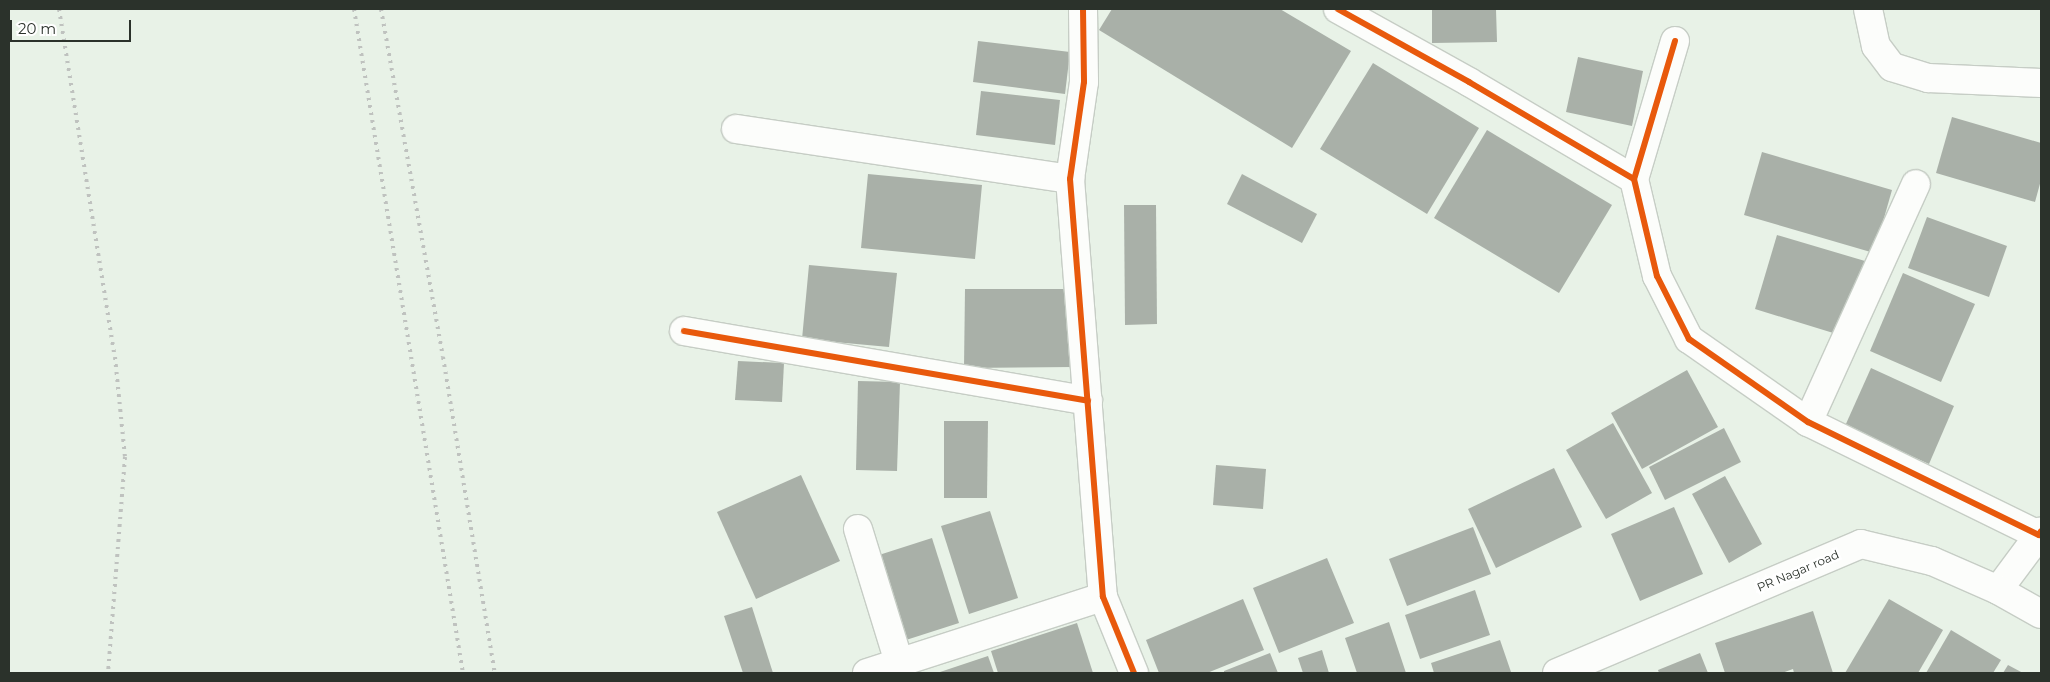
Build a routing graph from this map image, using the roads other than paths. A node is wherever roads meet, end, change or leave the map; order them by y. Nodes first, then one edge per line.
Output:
1 (1083, 9) edge
2 (1338, 9) edge
3 (1868, 9) edge
4 (1675, 41) dead end
5 (2041, 83) edge
6 (736, 129) dead end
7 (1070, 179) junction
8 (1634, 179) junction
9 (1916, 184) dead end
10 (684, 331) dead end
11 (1088, 401) junction
12 (1808, 422) junction
13 (858, 529) dead end
14 (2041, 534) edge
15 (1998, 590) junction
16 (1103, 597) junction
17 (2041, 614) edge
18 (899, 662) junction
19 (867, 673) edge
20 (1134, 673) edge
21 (1556, 673) edge

1 - 7 street
2 - 8 street
3 - 5 street
4 - 8 street
6 - 7 street
7 - 11 street
8 - 12 street
9 - 12 street
10 - 11 street
11 - 16 street
12 - 14 street
13 - 18 street
14 - 15 street
15 - 17 street, PR Nagar road
15 - 21 street, PR Nagar road
16 - 18 street
16 - 20 street
18 - 19 street

